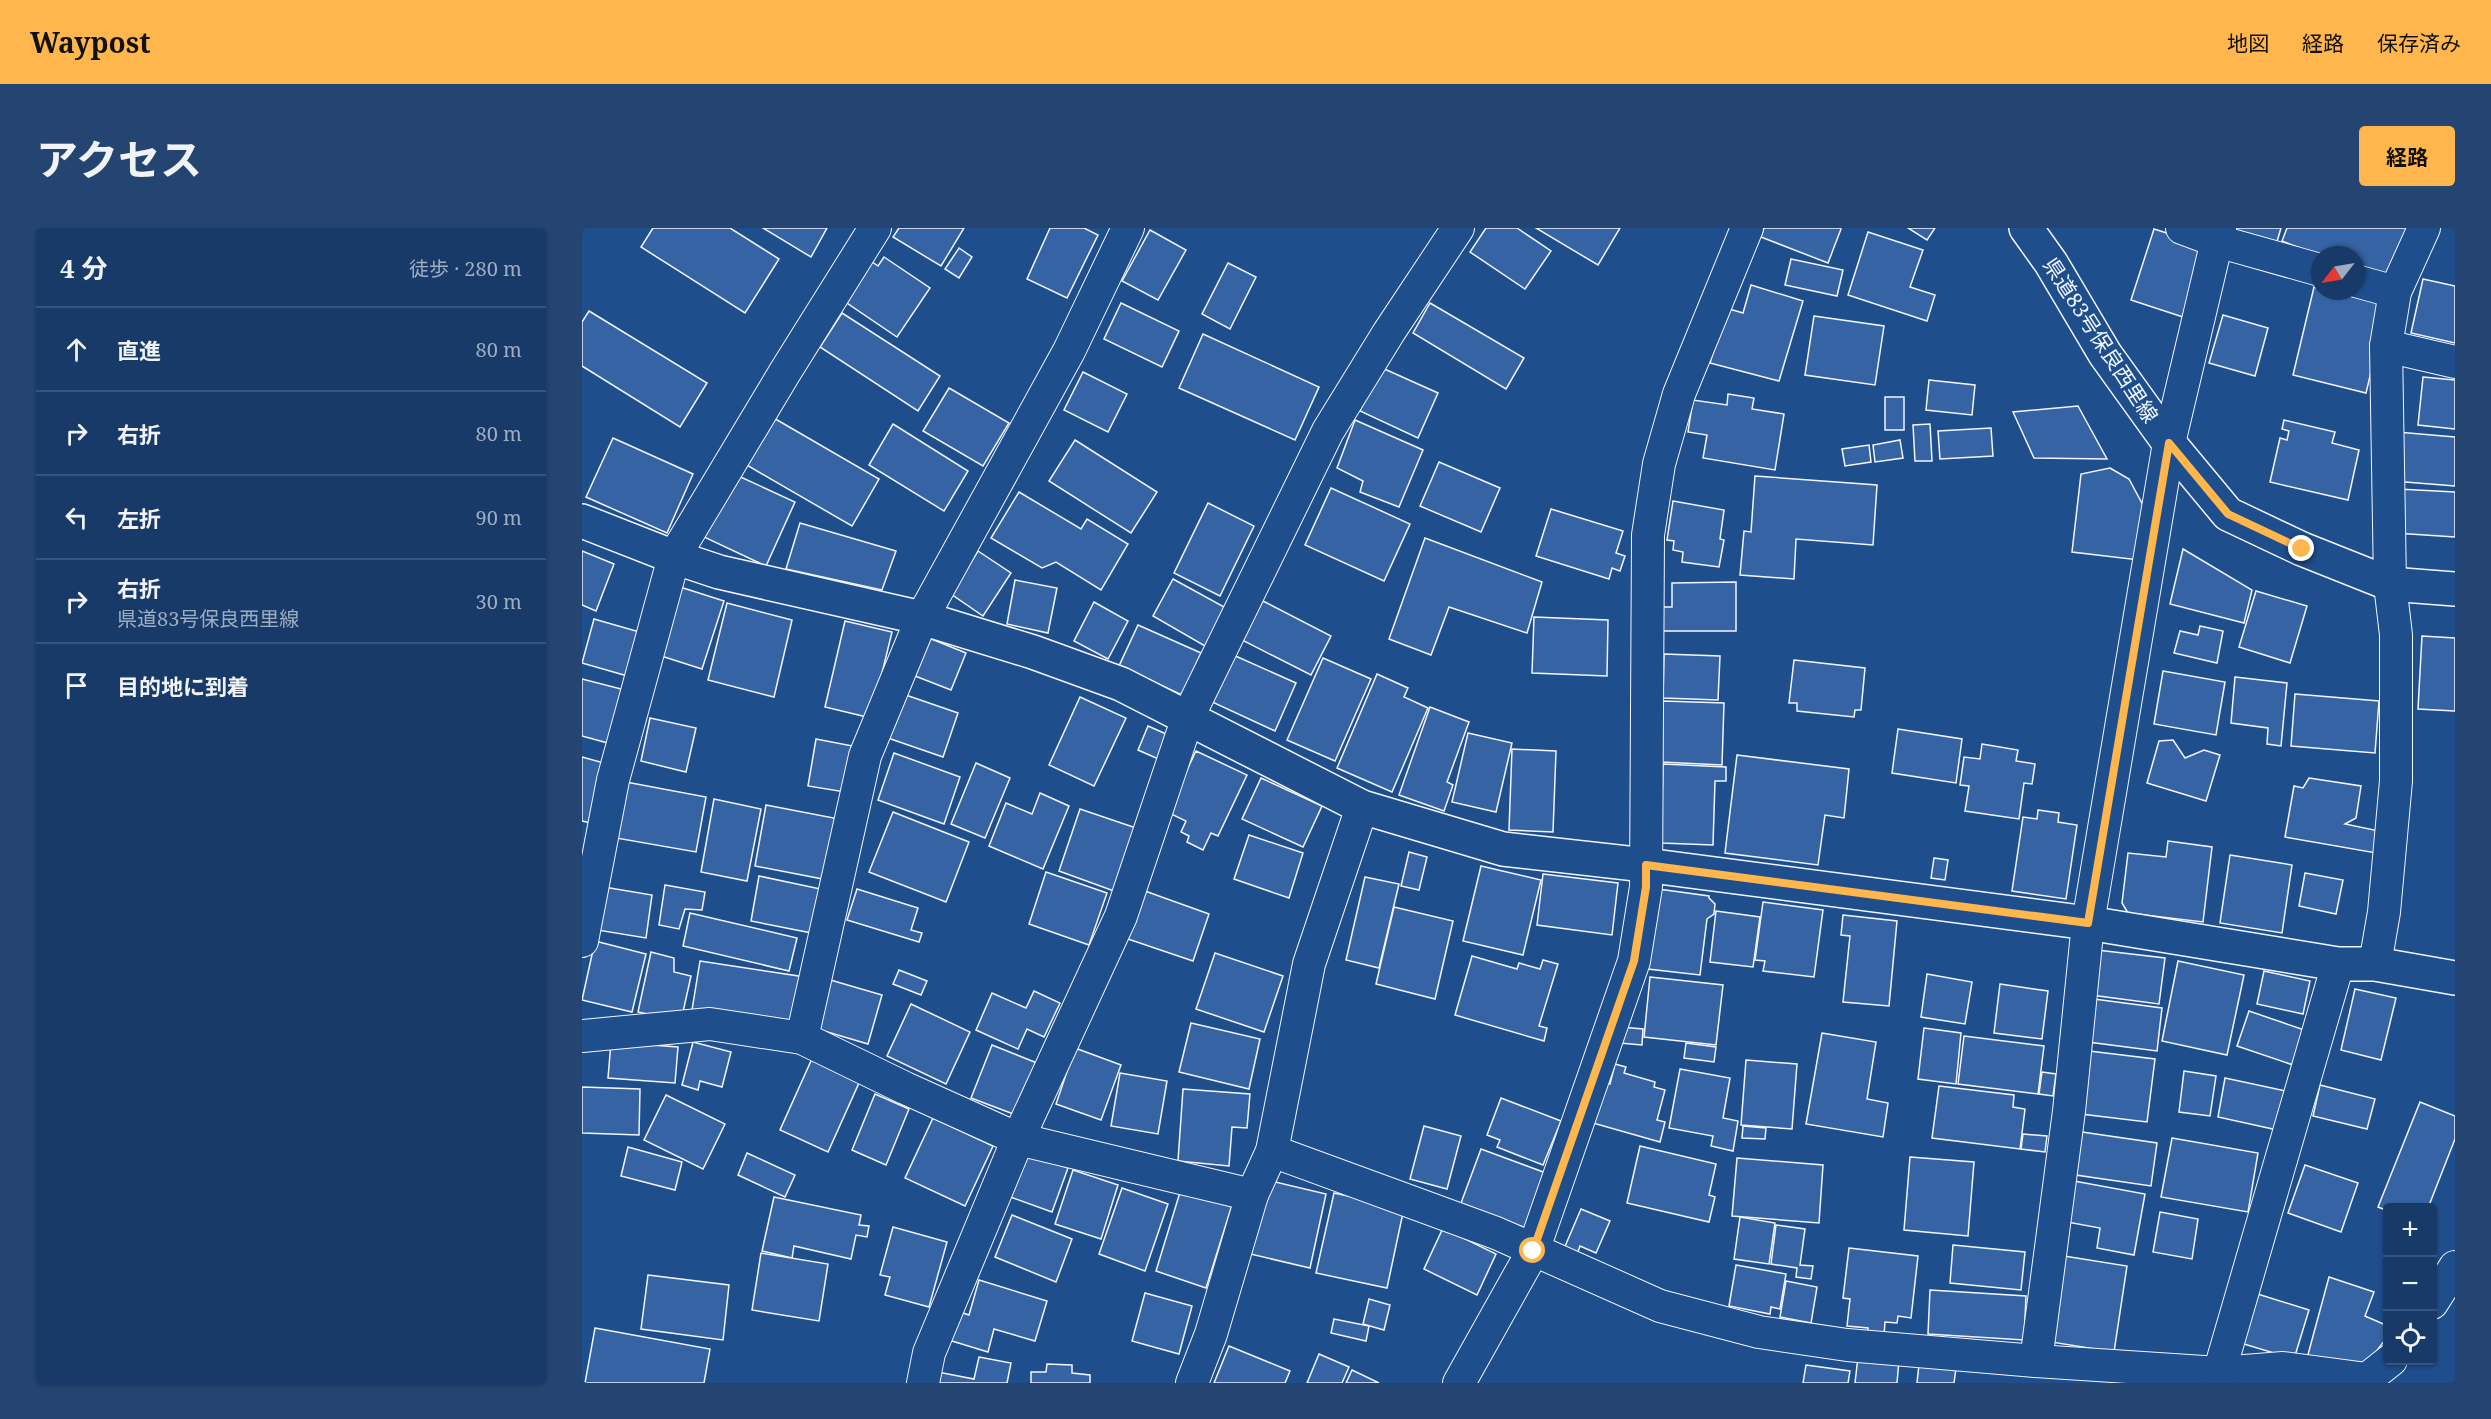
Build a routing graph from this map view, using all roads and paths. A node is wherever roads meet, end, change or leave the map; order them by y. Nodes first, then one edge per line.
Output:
1 (875, 228) edge
2 (1128, 228) edge
3 (1458, 228) edge
4 (1747, 228) edge
5 (2026, 228) edge
6 (2182, 228) edge
7 (2424, 228) edge
8 (2218, 235) edge
9 (2311, 267) edge
10 (2365, 283) edge
11 (2395, 291) junction
12 (2386, 346) junction
13 (2455, 362) edge
14 (2169, 443) junction
15 (582, 521) edge
16 (674, 557) junction
17 (2390, 584) junction
18 (2455, 589) edge
19 (922, 618) junction
20 (1188, 717) junction
21 (1362, 807) junction
22 (1646, 865) junction
23 (2088, 923) junction
24 (582, 941) edge
25 (2338, 964) junction
26 (2375, 964) junction
27 (2455, 978) edge
28 (582, 1036) edge
29 (802, 1038) junction
30 (1018, 1138) junction
31 (1272, 1151) junction
32 (1252, 1195) junction
33 (1533, 1251) junction
34 (2455, 1267) edge
35 (2437, 1297) edge
36 (2036, 1361) junction
37 (2385, 1365) edge
38 (2219, 1373) junction
39 (923, 1383) edge
40 (1192, 1383) edge
41 (1459, 1383) edge

1 - 16 street
2 - 19 street
3 - 20 street
4 - 22 street
5 - 14 street, 県道83号保良西里線
6 - 8 street
7 - 11 street
8 - 9 street
8 - 14 street
10 - 11 street
11 - 12 street
12 - 13 street
12 - 17 street
14 - 17 street, 県道83号保良西里線
14 - 23 street
15 - 16 street
16 - 19 street
16 - 24 street
17 - 18 street, 県道83号保良西里線
17 - 26 street
19 - 20 street
19 - 29 street
20 - 21 street
20 - 30 street
21 - 22 street
21 - 31 street
22 - 23 street
22 - 33 street
23 - 25 street
23 - 36 street
25 - 26 street
25 - 38 street
26 - 27 street
28 - 29 street
29 - 30 street
30 - 32 street
30 - 39 street
31 - 32 street
31 - 33 street
32 - 40 street
33 - 36 street
33 - 41 street
34 - 35 street
36 - 38 street
37 - 38 street

